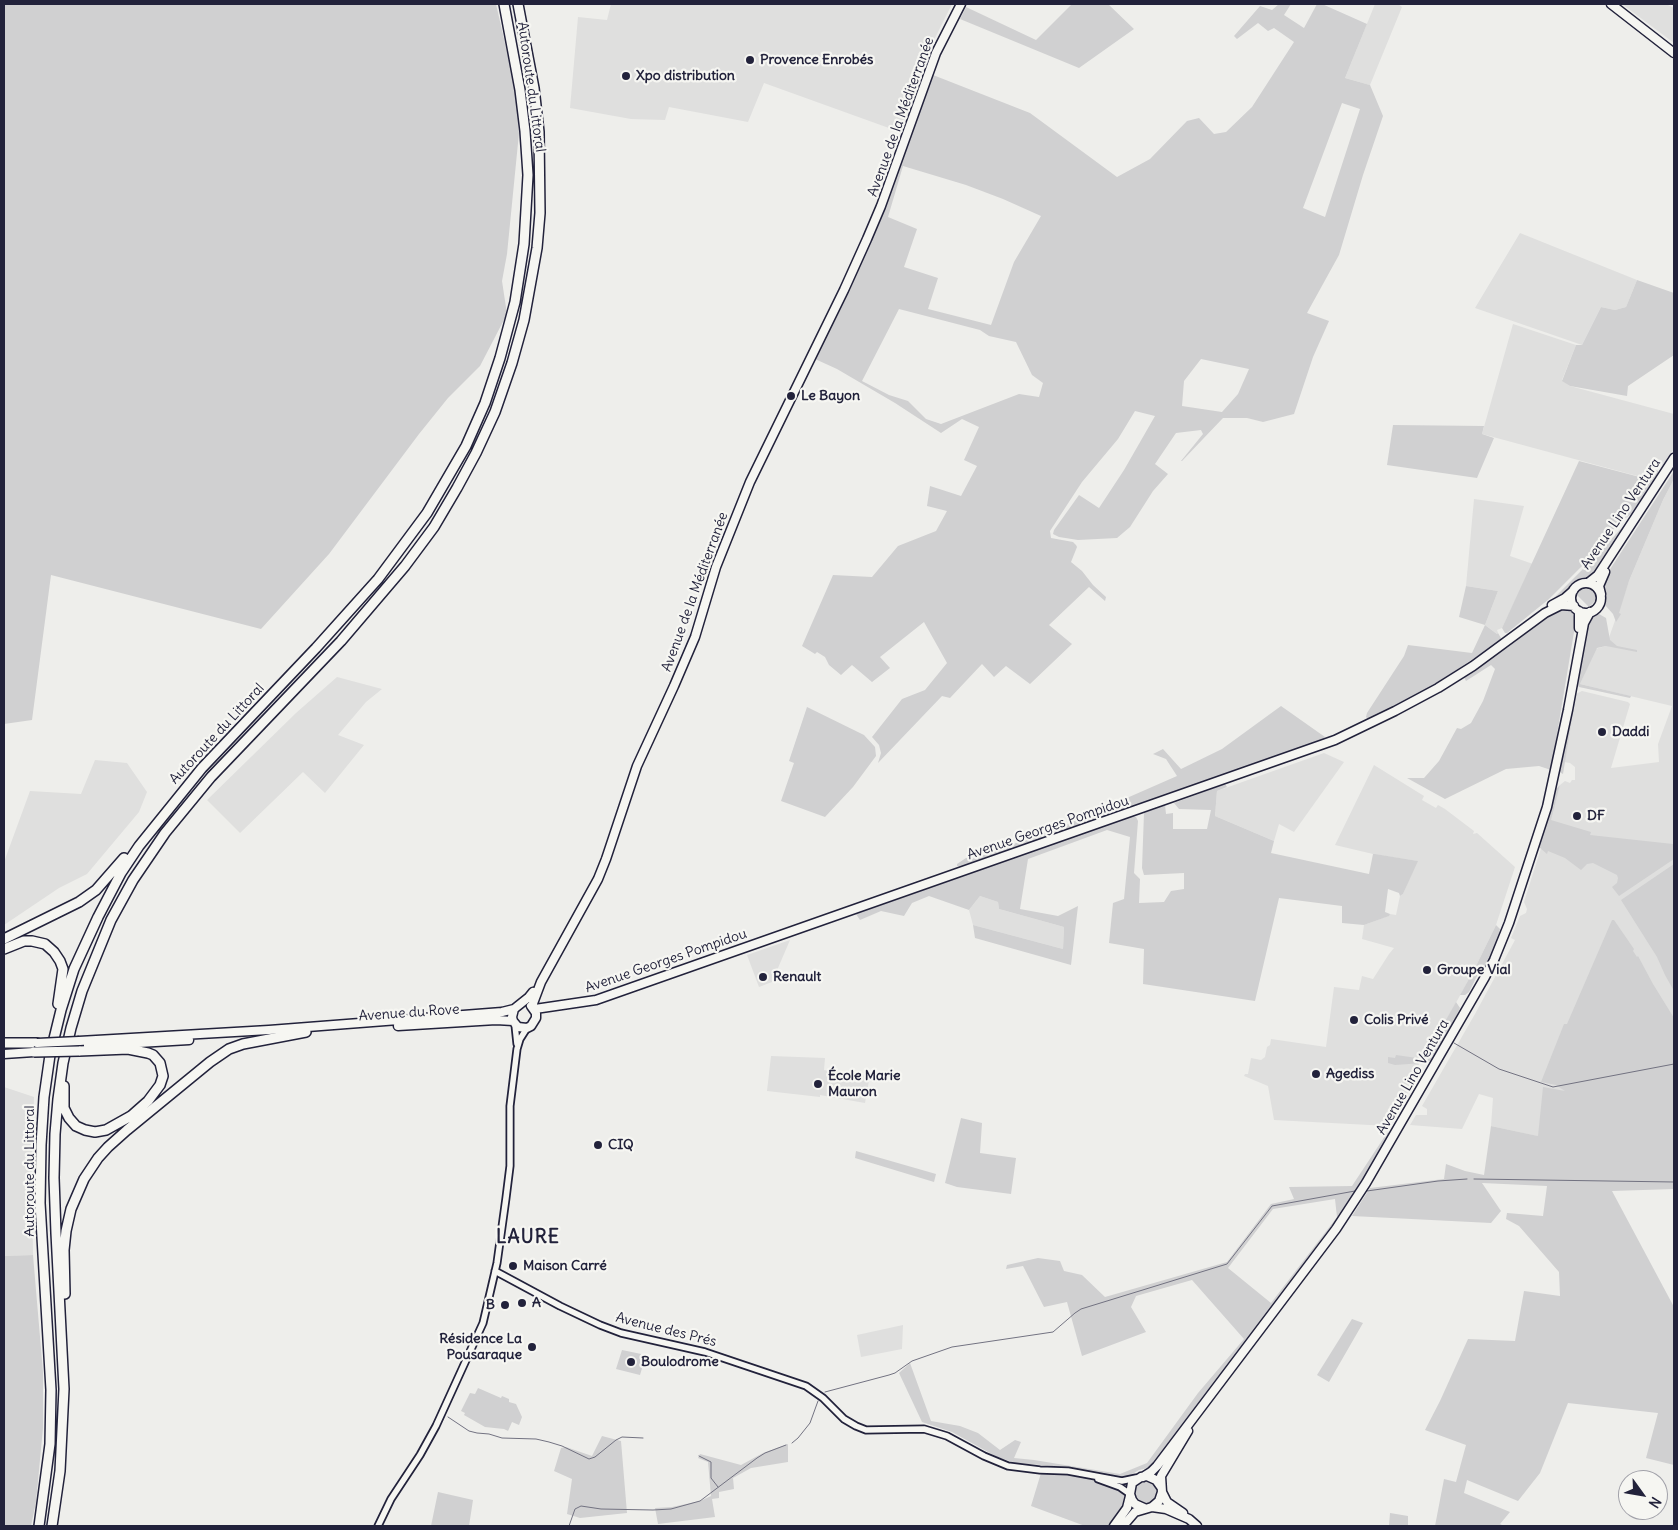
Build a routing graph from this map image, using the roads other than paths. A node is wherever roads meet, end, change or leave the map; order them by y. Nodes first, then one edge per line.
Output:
1 (504, 4) edge
2 (518, 4) edge
3 (956, 4) edge
4 (960, 4) edge
5 (1611, 4) edge
6 (1674, 53) edge
7 (867, 240) junction
8 (1674, 458) edge
9 (1674, 465) edge
10 (1588, 583) junction
11 (1573, 590) junction
12 (1601, 594) junction
13 (1577, 609) junction
14 (1590, 612) junction
15 (1515, 634) junction
16 (249, 717) junction
17 (1563, 731) junction
18 (106, 931) junction
19 (4, 939) edge
20 (4, 949) edge
21 (541, 982) junction
22 (570, 1005) junction
23 (517, 1007) junction
24 (533, 1008) junction
25 (536, 1018) junction
26 (514, 1023) junction
27 (527, 1028) junction
28 (306, 1032) junction
29 (4, 1045) edge
30 (79, 1046) junction
31 (517, 1048) junction
32 (33, 1049) junction
33 (4, 1054) edge
34 (40, 1203) junction
35 (495, 1271) junction
36 (64, 1390) junction
37 (1209, 1398) junction
38 (1086, 1474) junction
39 (1142, 1477) junction
40 (1161, 1490) junction
41 (1130, 1495) junction
42 (1148, 1507) junction
43 (1189, 1520) junction
44 (39, 1526) edge
45 (52, 1526) edge
46 (378, 1526) edge
47 (1114, 1526) edge
48 (1123, 1526) edge
49 (1197, 1526) edge

1 - 16 highway, Autoroute du Littoral
2 - 18 highway, Autoroute du Littoral
3 - 7 main road, Avenue de la Méditerranée
4 - 7 main road, Avenue de la Méditerranée
5 - 6 main road
7 - 21 main road, Avenue de la Méditerranée
8 - 10 main road, Avenue Lino Ventura
9 - 12 main road, Avenue Lino Ventura
10 - 11 main road
10 - 12 main road
11 - 13 main road
11 - 15 main road, Avenue Georges Pompidou
12 - 14 main road
13 - 14 main road
13 - 15 main road, Avenue Georges Pompidou
13 - 17 main road, Avenue Lino Ventura
14 - 17 main road, Avenue Lino Ventura
15 - 22 main road, Avenue Georges Pompidou
16 - 19 highway
16 - 34 highway, Autoroute du Littoral
17 - 37 main road, Avenue Lino Ventura
18 - 30 highway
18 - 36 highway, Autoroute du Littoral
20 - 34 highway
21 - 23 main road, Avenue de la Méditerranée
21 - 24 main road, Avenue de la Méditerranée
22 - 24 main road, Avenue Georges Pompidou
22 - 25 main road, Avenue Georges Pompidou
23 - 24 main road
23 - 26 main road
23 - 30 main road
24 - 25 main road
25 - 27 main road
26 - 27 main road
26 - 28 main road, Avenue du Rove
26 - 31 street
27 - 31 street
28 - 30 main road, Avenue du Rove
28 - 36 highway
29 - 32 highway
30 - 32 highway, bridge
31 - 35 street
32 - 33 main road
34 - 44 highway, Autoroute du Littoral
35 - 38 street, Avenue des Prés
35 - 46 street
36 - 45 highway, Autoroute du Littoral
37 - 39 main road, Avenue Lino Ventura
37 - 40 main road, Avenue Lino Ventura
38 - 39 street, Avenue des Prés
38 - 41 street, Avenue des Prés
39 - 40 main road
39 - 41 main road
40 - 42 main road
40 - 43 main road
41 - 42 main road
41 - 47 main road
42 - 43 main road
42 - 48 main road
43 - 49 main road

